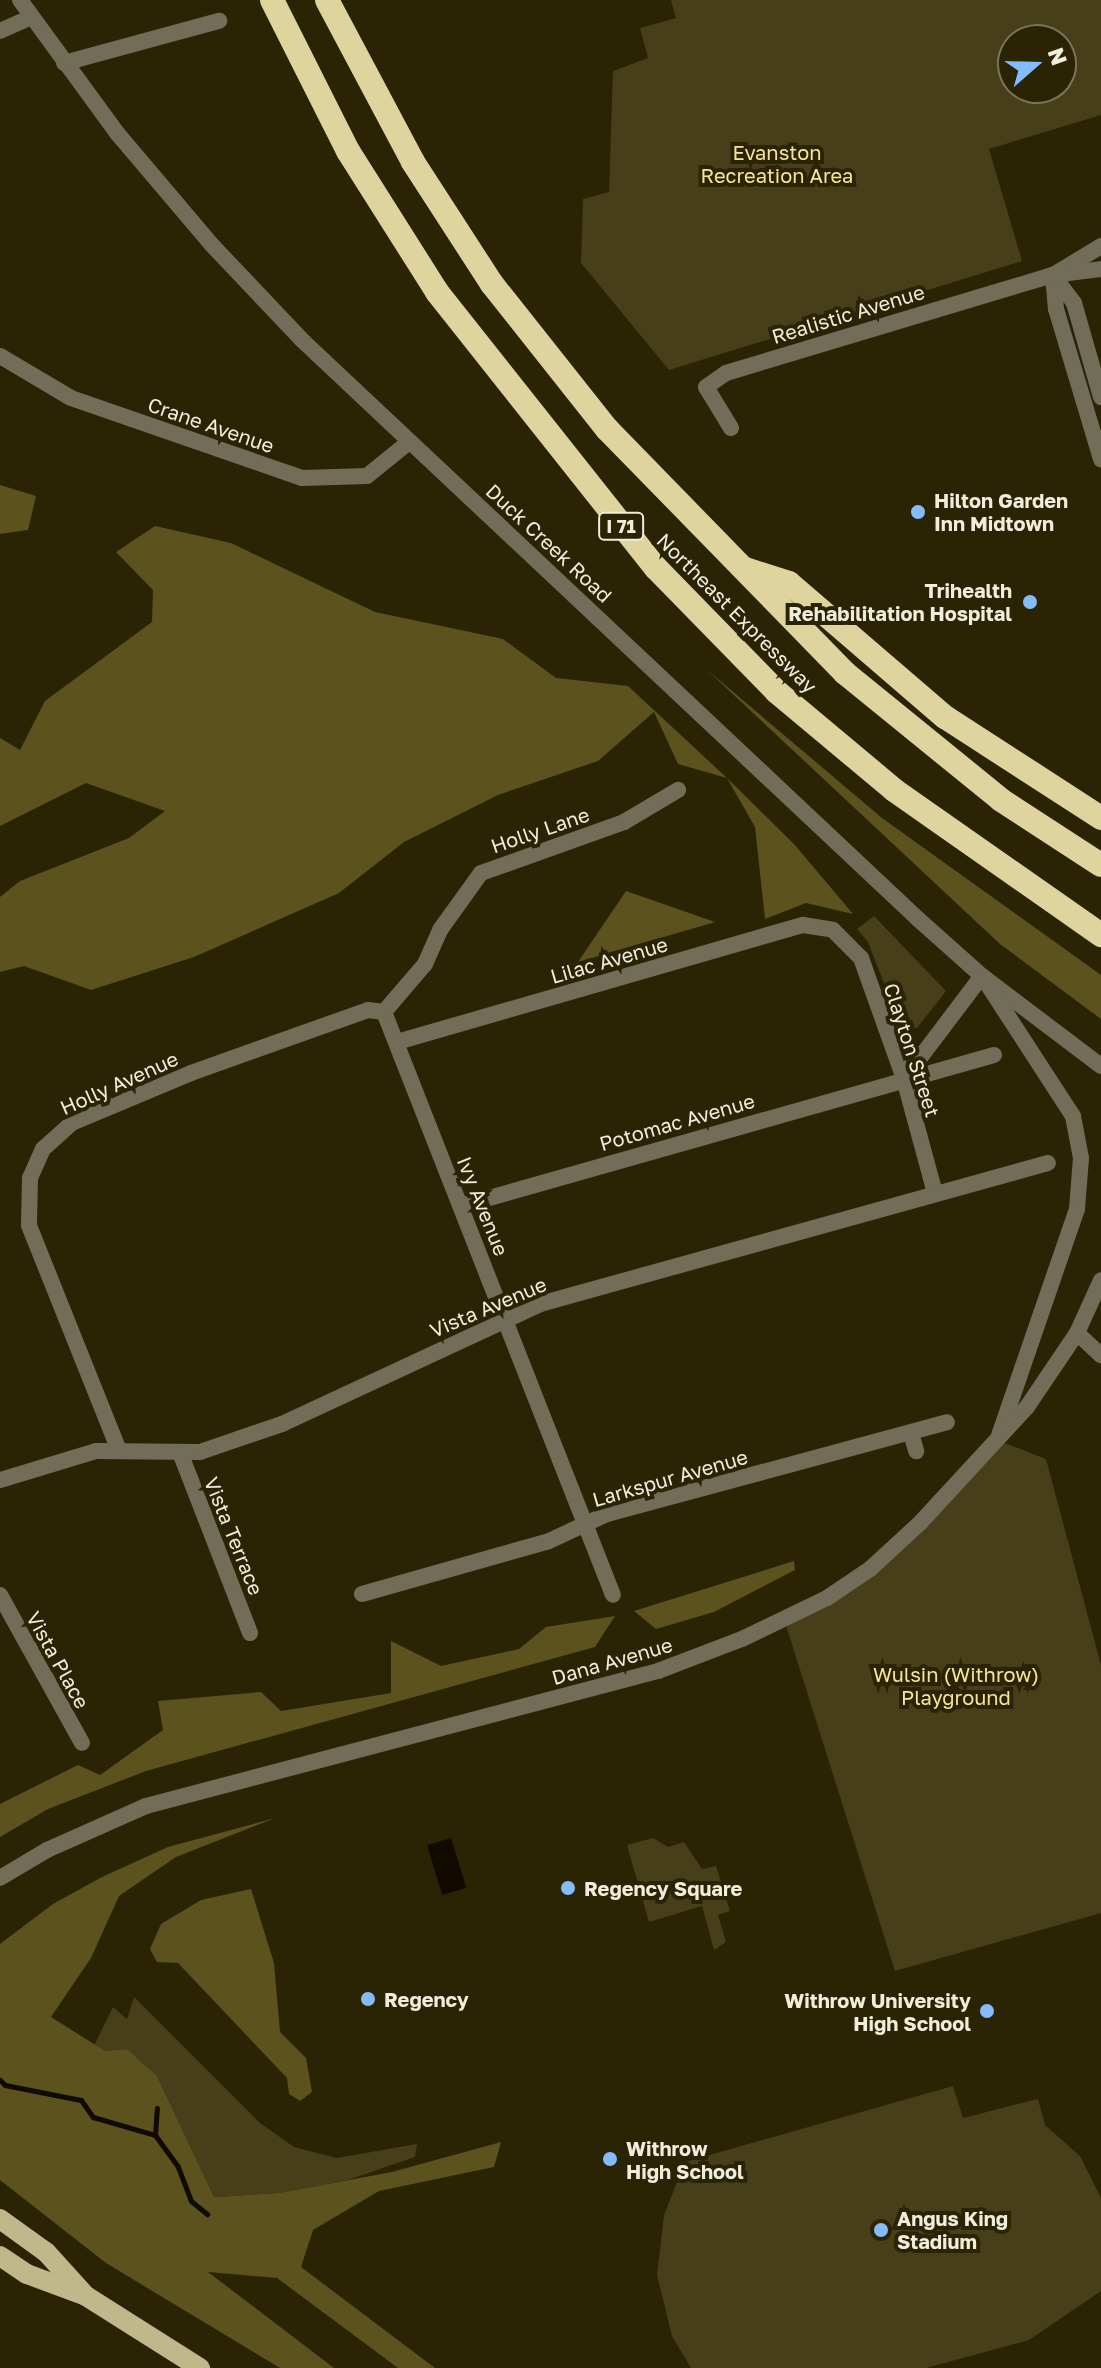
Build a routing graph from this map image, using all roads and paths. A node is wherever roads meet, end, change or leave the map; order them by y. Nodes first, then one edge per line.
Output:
1 (20, 0) edge
2 (272, 0) edge
3 (327, 0) edge
4 (32, 17) junction
5 (219, 21) dead end
6 (0, 31) edge
7 (64, 63) junction
8 (1101, 246) edge
9 (1101, 269) edge
10 (1053, 275) junction
11 (0, 356) edge
12 (1101, 397) edge
13 (731, 428) dead end
14 (409, 442) junction
15 (1101, 459) edge
16 (741, 568) junction
17 (678, 790) dead end
18 (1101, 818) edge
19 (1101, 865) edge
20 (833, 930) joint
21 (1101, 935) edge
22 (982, 976) junction
23 (384, 1012) junction
24 (397, 1042) junction
25 (994, 1055) dead end
26 (1101, 1066) edge
27 (904, 1079) junction
28 (1048, 1163) dead end
29 (935, 1193) junction
30 (461, 1206) junction
31 (1101, 1280) edge
32 (507, 1318) junction
33 (1077, 1333) junction
34 (1101, 1355) edge
35 (947, 1422) dead end
36 (911, 1433) junction
37 (997, 1440) junction
38 (118, 1448) junction
39 (916, 1451) dead end
40 (181, 1455) junction
41 (0, 1480) edge
42 (587, 1524) junction
43 (362, 1594) dead end
44 (0, 1595) edge
45 (613, 1595) dead end
46 (250, 1633) dead end
47 (82, 1743) dead end
48 (0, 1878) edge
49 (0, 2219) edge
50 (0, 2256) edge
51 (86, 2296) junction
52 (200, 2368) edge

1 - 4 street, Duck Creek Road
2 - 21 highway, Northeast Expressway / I 71
3 - 16 highway, Northeast Expressway / I 71
4 - 6 street
4 - 7 street, Duck Creek Road
5 - 7 street
7 - 14 street, Duck Creek Road
8 - 10 street, Realistic Avenue
9 - 10 street, Realistic Avenue
10 - 12 street
10 - 13 street, Realistic Avenue
10 - 15 street
11 - 14 street, Crane Avenue
14 - 22 street, Duck Creek Road
16 - 18 highway
16 - 19 highway, Northeast Expressway / I 71
17 - 23 street, Holly Lane
20 - 24 street, Lilac Avenue
20 - 27 street, Clayton Street
22 - 26 street, Duck Creek Road
22 - 27 street
22 - 37 street
23 - 24 street, Ivy Avenue
23 - 38 street, Holly Avenue
24 - 30 street, Ivy Avenue
25 - 27 street, Potomac Avenue
27 - 29 street, Clayton Street
27 - 30 street, Potomac Avenue
28 - 29 street, Vista Avenue
29 - 32 street, Vista Avenue
30 - 32 street, Ivy Avenue
31 - 33 street, Dana Avenue
32 - 40 street, Vista Avenue
32 - 42 street, Ivy Avenue
33 - 34 street
33 - 37 street, Dana Avenue
35 - 36 street, Larkspur Avenue
36 - 39 street
36 - 42 street, Larkspur Avenue
37 - 48 street, Dana Avenue
38 - 40 street, Vista Avenue
38 - 41 street, Vista Avenue
40 - 46 street, Vista Terrace
42 - 43 street, Larkspur Avenue
42 - 45 street, Ivy Avenue
44 - 47 street, Vista Place
49 - 51 main road
50 - 51 main road
51 - 52 main road

